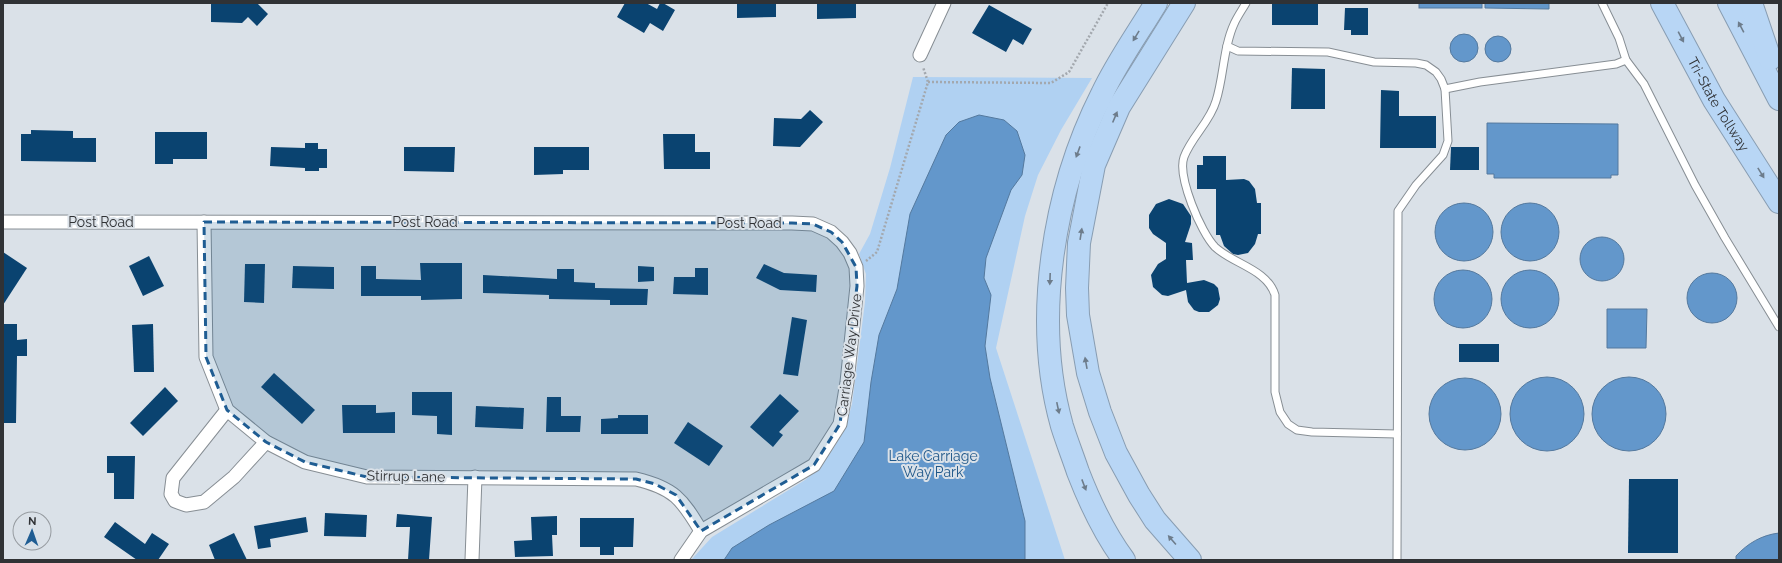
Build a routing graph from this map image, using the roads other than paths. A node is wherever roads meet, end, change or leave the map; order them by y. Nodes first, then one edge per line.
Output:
1 (944, 3) edge
2 (1156, 3) edge
3 (1184, 3) edge
4 (1246, 3) edge
5 (1602, 3) edge
6 (1662, 3) edge
7 (1729, 3) edge
8 (1751, 3) edge
9 (1228, 46) junction
10 (920, 55) road end
11 (1626, 60) junction
12 (1779, 85) edge
13 (1445, 89) junction
14 (1779, 99) edge
15 (1779, 202) edge
16 (3, 222) edge
17 (204, 222) junction
18 (842, 242) joint
19 (1779, 327) edge
20 (227, 410) junction
21 (1397, 434) junction
22 (266, 442) junction
23 (475, 477) junction
24 (701, 531) junction
25 (472, 560) edge
26 (681, 560) edge
27 (1124, 560) edge
28 (1190, 560) edge
29 (1397, 560) edge

1 - 10 street
2 -> 27 highway
28 -> 3 highway
4 - 9 lane
5 - 11 lane
6 -> 15 highway, Tri-State Tollway
14 -> 7 highway
8 - 12 highway
9 - 13 lane
9 - 21 lane
11 - 13 lane
11 - 19 lane
13 - 21 lane
16 - 17 street, Post Road
17 - 18 street, Post Road
17 - 20 street, Stirrup Lane
18 - 24 street, Carriage Way Drive
20 - 22 street, Stirrup Lane
20 - 22 street
21 - 29 lane
22 - 23 street, Stirrup Lane
23 - 24 street, Stirrup Lane
23 - 25 street
24 - 26 street, Carriage Way Drive

